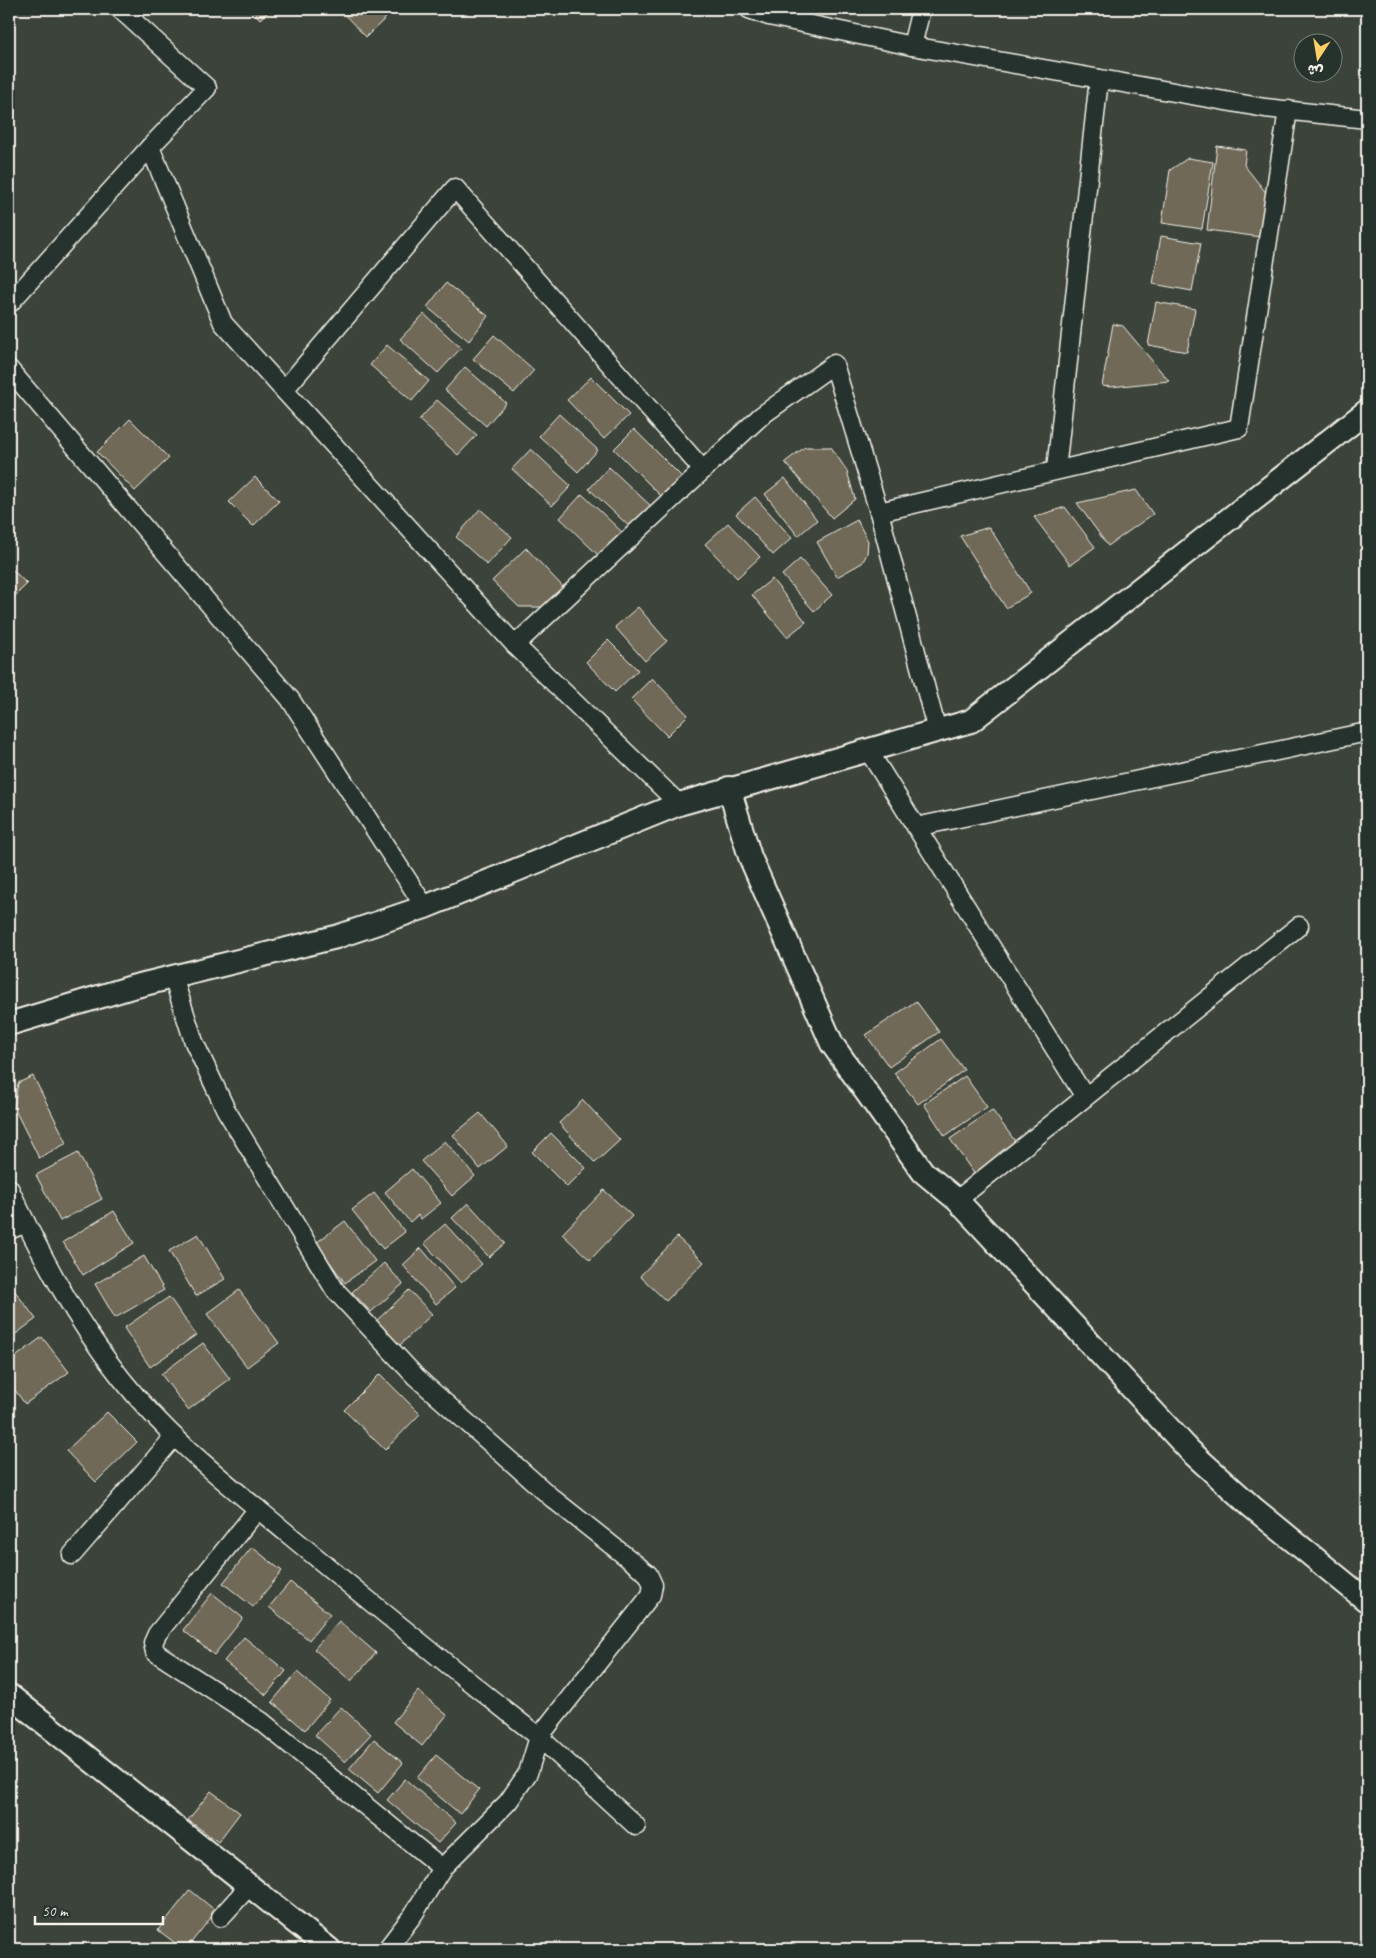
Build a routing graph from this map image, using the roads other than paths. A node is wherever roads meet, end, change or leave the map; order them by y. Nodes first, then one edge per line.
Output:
1 (120, 9) edge
2 (749, 9) edge
3 (921, 9) edge
4 (912, 46) junction
5 (1099, 78) junction
6 (1288, 110) junction
7 (1367, 119) edge
8 (150, 147) junction
9 (9, 304) edge
10 (9, 369) edge
11 (284, 390) junction
12 (1367, 411) edge
13 (703, 470) junction
14 (1056, 470) junction
15 (879, 512) junction
16 (515, 645) junction
17 (937, 731) junction
18 (1367, 732) edge
19 (868, 750) junction
20 (729, 788) junction
21 (679, 804) junction
22 (916, 827) junction
23 (425, 907) junction
24 (1299, 926) dead end
25 (173, 977) junction
26 (9, 1024) edge
27 (1086, 1097) junction
28 (9, 1188) edge
29 (957, 1200) junction
30 (26, 1223) junction
31 (9, 1230) edge
32 (174, 1437) junction
33 (258, 1509) junction
34 (72, 1555) dead end
35 (1367, 1602) edge
36 (9, 1695) edge
37 (539, 1737) junction
38 (636, 1826) dead end
39 (442, 1868) junction
40 (249, 1886) junction
41 (221, 1917) dead end
42 (329, 1949) edge
43 (387, 1949) edge

1 - 8 street
2 - 4 street
3 - 4 street
4 - 5 street
5 - 6 street
5 - 14 street
6 - 7 street
6 - 14 street
8 - 9 street
8 - 11 street
10 - 23 street
11 - 13 street
11 - 16 street
12 - 17 street
13 - 15 street
13 - 16 street
14 - 15 street
15 - 17 street
16 - 21 street
17 - 19 street
18 - 22 street
19 - 20 street
19 - 22 street
20 - 21 street
20 - 29 street
21 - 23 street
22 - 27 street
23 - 25 street
24 - 27 street
25 - 26 street
25 - 37 street
27 - 29 street
28 - 30 street
29 - 35 street
30 - 31 street
30 - 32 street
32 - 33 street
32 - 34 street
33 - 37 street
33 - 39 street
36 - 40 street
37 - 38 street
37 - 39 street
39 - 43 street
40 - 41 street
40 - 42 street

